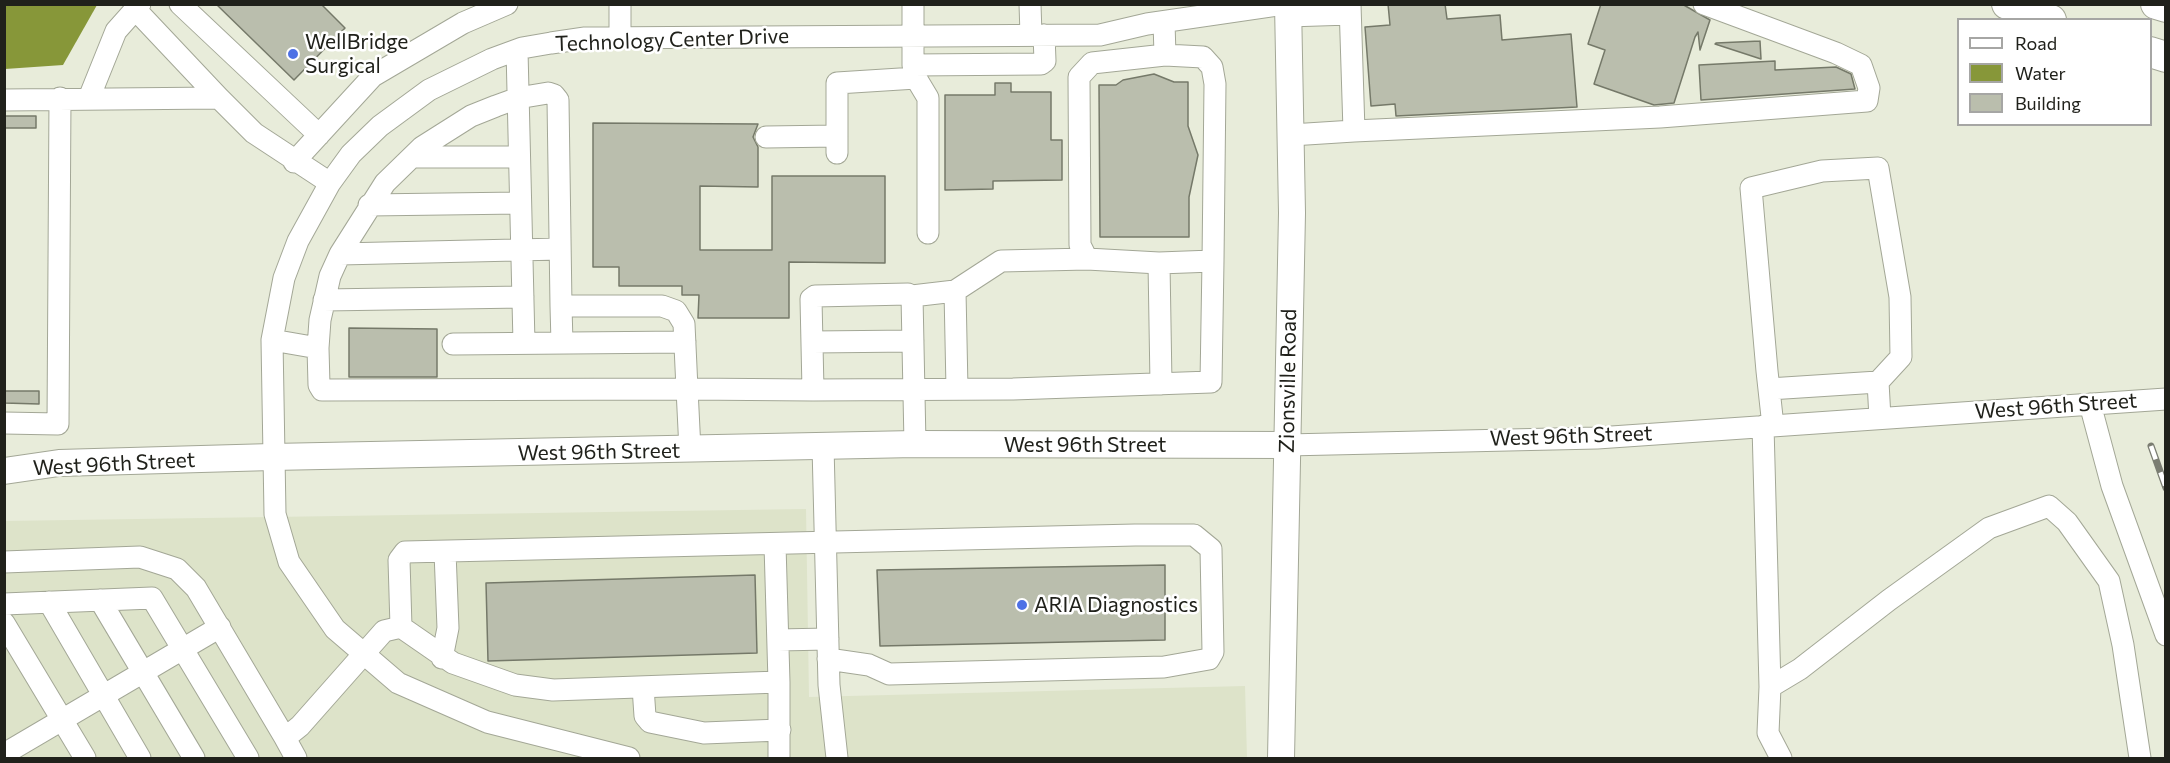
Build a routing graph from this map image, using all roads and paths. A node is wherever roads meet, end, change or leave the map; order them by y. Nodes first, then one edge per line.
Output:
1 (180, 4) edge
2 (507, 4) edge
3 (620, 4) edge
4 (913, 4) edge
5 (1030, 4) edge
6 (1704, 4) edge
7 (2007, 4) edge
8 (2156, 4) edge
9 (137, 7) edge
10 (2166, 7) edge
11 (1287, 8) edge
12 (1350, 9) edge
13 (1168, 16) edge
14 (2046, 18) edge
15 (1038, 35) junction
16 (913, 36) junction
17 (620, 38) junction
18 (517, 50) junction
19 (1165, 55) junction
20 (914, 72) junction
21 (60, 98) junction
22 (89, 98) junction
23 (219, 98) junction
24 (518, 98) junction
25 (4, 99) edge
26 (1354, 131) junction
27 (319, 135) junction
28 (1291, 135) junction
29 (766, 137) dead end
30 (412, 157) junction
31 (519, 157) junction
32 (294, 162) junction
33 (330, 183) junction
34 (520, 203) junction
35 (369, 205) junction
36 (928, 233) dead end
37 (560, 249) junction
38 (522, 250) junction
39 (340, 254) junction
40 (1087, 259) junction
41 (1213, 261) junction
42 (1160, 263) junction
43 (955, 291) junction
44 (912, 296) junction
45 (523, 297) junction
46 (324, 300) junction
47 (561, 306) junction
48 (272, 340) junction
49 (913, 341) junction
50 (684, 342) junction
51 (812, 342) junction
52 (524, 343) junction
53 (562, 343) junction
54 (453, 344) dead end
55 (318, 348) junction
56 (1878, 382) junction
57 (1161, 384) junction
58 (687, 389) junction
59 (914, 389) junction
60 (957, 389) junction
61 (1769, 389) junction
62 (813, 390) junction
63 (2166, 399) edge
64 (2090, 404) junction
65 (1880, 418) junction
66 (4, 423) edge
67 (1768, 426) junction
68 (915, 444) junction
69 (1287, 445) junction
70 (823, 446) junction
71 (690, 450) junction
72 (272, 457) junction
73 (4, 471) edge
74 (825, 544) junction
75 (775, 545) junction
76 (445, 552) junction
77 (4, 562) edge
78 (100, 600) junction
79 (49, 602) junction
80 (4, 604) edge
81 (4, 623) edge
82 (220, 627) junction
83 (401, 627) junction
84 (2166, 635) edge
85 (778, 640) junction
86 (183, 648) junction
87 (828, 649) junction
88 (362, 653) junction
89 (442, 658) junction
90 (143, 672) junction
91 (779, 682) junction
92 (643, 687) junction
93 (1770, 687) junction
94 (103, 696) junction
95 (62, 720) junction
96 (780, 730) junction
97 (285, 738) junction
98 (5, 756) edge
99 (85, 759) edge
100 (140, 759) edge
101 (194, 759) edge
102 (248, 759) edge
103 (296, 759) edge
104 (629, 759) edge
105 (779, 759) edge
106 (837, 759) edge
107 (1281, 759) edge
108 (1781, 759) edge
109 (2140, 759) edge

1 - 27 street
2 - 27 street
3 - 17 street
4 - 16 street
5 - 15 street
6 - 26 street
7 - 14 highway
8 - 10 highway
9 - 22 street
9 - 23 street
11 - 12 street, Technology Center Drive
11 - 13 street, Technology Center Drive
11 - 28 main road, Zionsville Road
12 - 26 street
13 - 15 street, Technology Center Drive
13 - 19 street
15 - 16 street, Technology Center Drive
15 - 20 street
16 - 17 street, Technology Center Drive
16 - 20 street
17 - 18 street, Technology Center Drive
18 - 24 street
18 - 33 street, Technology Center Drive
19 - 40 street
19 - 41 street
20 - 29 street
20 - 36 street
21 - 22 street
21 - 25 street
21 - 66 street
22 - 23 street
23 - 32 street
24 - 30 street
24 - 31 street
24 - 37 street
26 - 28 street
27 - 32 street
28 - 69 main road, Zionsville Road
30 - 31 street
30 - 35 street
31 - 34 street
32 - 33 street
33 - 48 street, Technology Center Drive
34 - 35 street
34 - 38 street
35 - 39 street
37 - 38 street
37 - 47 street
38 - 39 street
38 - 45 street
39 - 46 street
40 - 42 street
40 - 43 street
41 - 42 street
41 - 57 street
42 - 57 street
43 - 44 street
43 - 60 street
44 - 49 street
44 - 51 street
45 - 46 street
45 - 52 street
46 - 55 street
47 - 50 street
47 - 53 street
48 - 55 street
48 - 72 street, Technology Center Drive
49 - 51 street
49 - 59 street
50 - 53 street
50 - 58 street
51 - 62 street
52 - 53 street
52 - 54 street
55 - 58 street
56 - 61 street
56 - 61 street
56 - 65 street
57 - 60 street
58 - 62 street
58 - 71 street
59 - 60 street
59 - 62 street
59 - 68 street
61 - 67 street
63 - 64 street, West 96th Street
64 - 65 street, West 96th Street
64 - 84 street
65 - 67 street, West 96th Street
67 - 69 street, West 96th Street
67 - 93 street
68 - 69 main road, West 96th Street
68 - 70 main road, West 96th Street
69 - 107 main road, Zionsville Road
70 - 71 main road, West 96th Street
70 - 74 street
71 - 72 main road, West 96th Street
72 - 73 main road, West 96th Street
72 - 88 street, Technology Center Drive
74 - 75 street
74 - 87 street
74 - 87 street
75 - 76 street
75 - 85 street
76 - 83 street
76 - 89 street
77 - 82 street
78 - 79 street
78 - 86 street
78 - 90 street
79 - 80 street
79 - 94 street
81 - 95 street
82 - 86 street
82 - 97 street
83 - 88 street
83 - 89 street
85 - 87 street
85 - 91 street
86 - 90 street
86 - 102 street
87 - 106 street
88 - 97 street
88 - 104 street, Technology Center Drive
89 - 92 street
90 - 94 street
90 - 101 street
91 - 92 street
91 - 96 street
92 - 96 street
93 - 108 street
93 - 109 street
94 - 95 street
94 - 100 street
95 - 98 street
95 - 99 street
96 - 105 street
97 - 103 street

